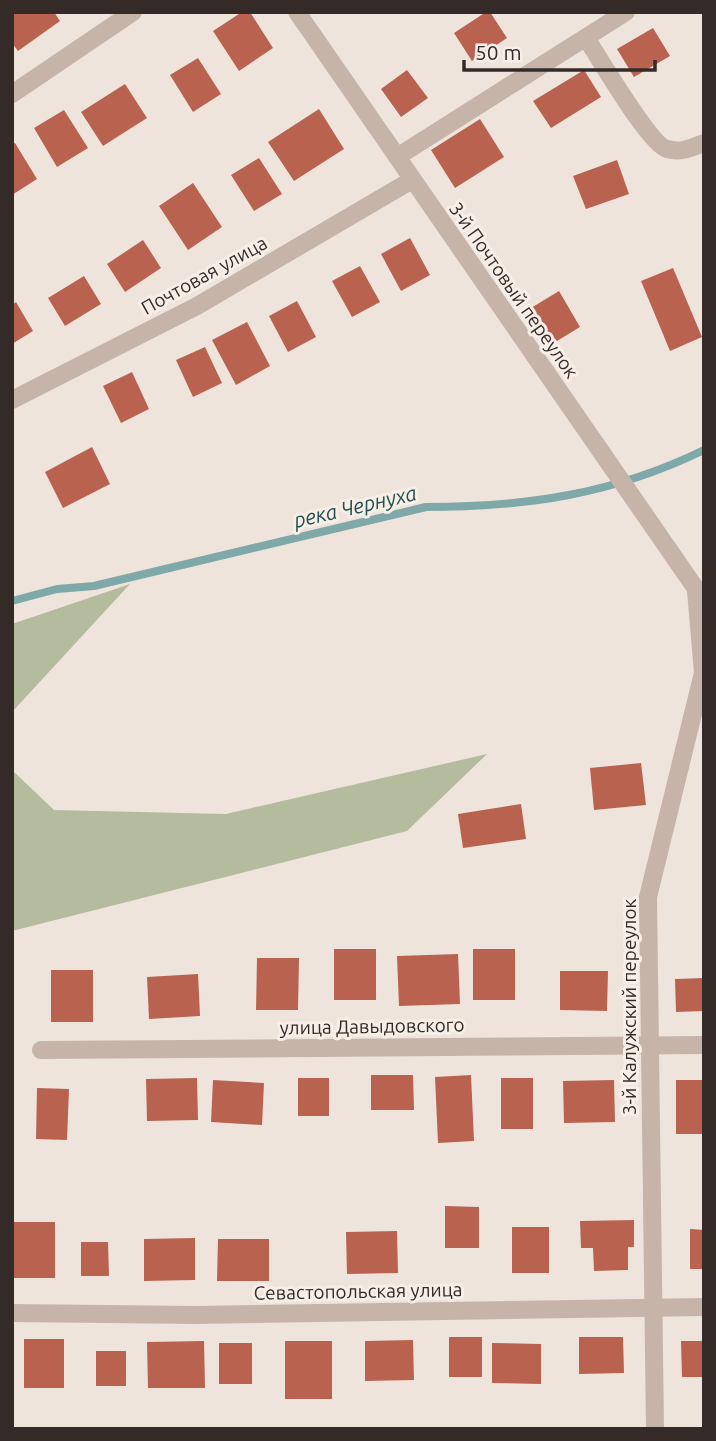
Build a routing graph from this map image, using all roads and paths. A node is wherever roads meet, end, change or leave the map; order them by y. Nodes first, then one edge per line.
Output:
1 (133, 12) edge
2 (297, 12) edge
3 (626, 12) edge
4 (586, 38) junction
5 (12, 94) edge
6 (704, 143) edge
7 (397, 157) junction
8 (412, 180) junction
9 (12, 400) edge
10 (700, 596) edge
11 (649, 1045) junction
12 (704, 1045) edge
13 (41, 1050) dead end
14 (655, 1307) junction
15 (704, 1307) edge
16 (12, 1312) edge
17 (655, 1429) edge

1 - 5 street
2 - 7 street, 3-й Почтовый переулок
3 - 4 street
4 - 6 street
4 - 7 street
7 - 8 street, 3-й Почтовый переулок
8 - 9 street, Почтовая улица
8 - 10 street, 3-й Почтовый переулок
10 - 11 street, 3-й Калужский переулок
11 - 12 street, улица Давыдовского
11 - 13 street, улица Давыдовского
11 - 14 street, 3-й Калужский переулок
14 - 15 street, Севастопольская улица
14 - 16 street, Севастопольская улица
14 - 17 street, 3-й Калужский переулок

